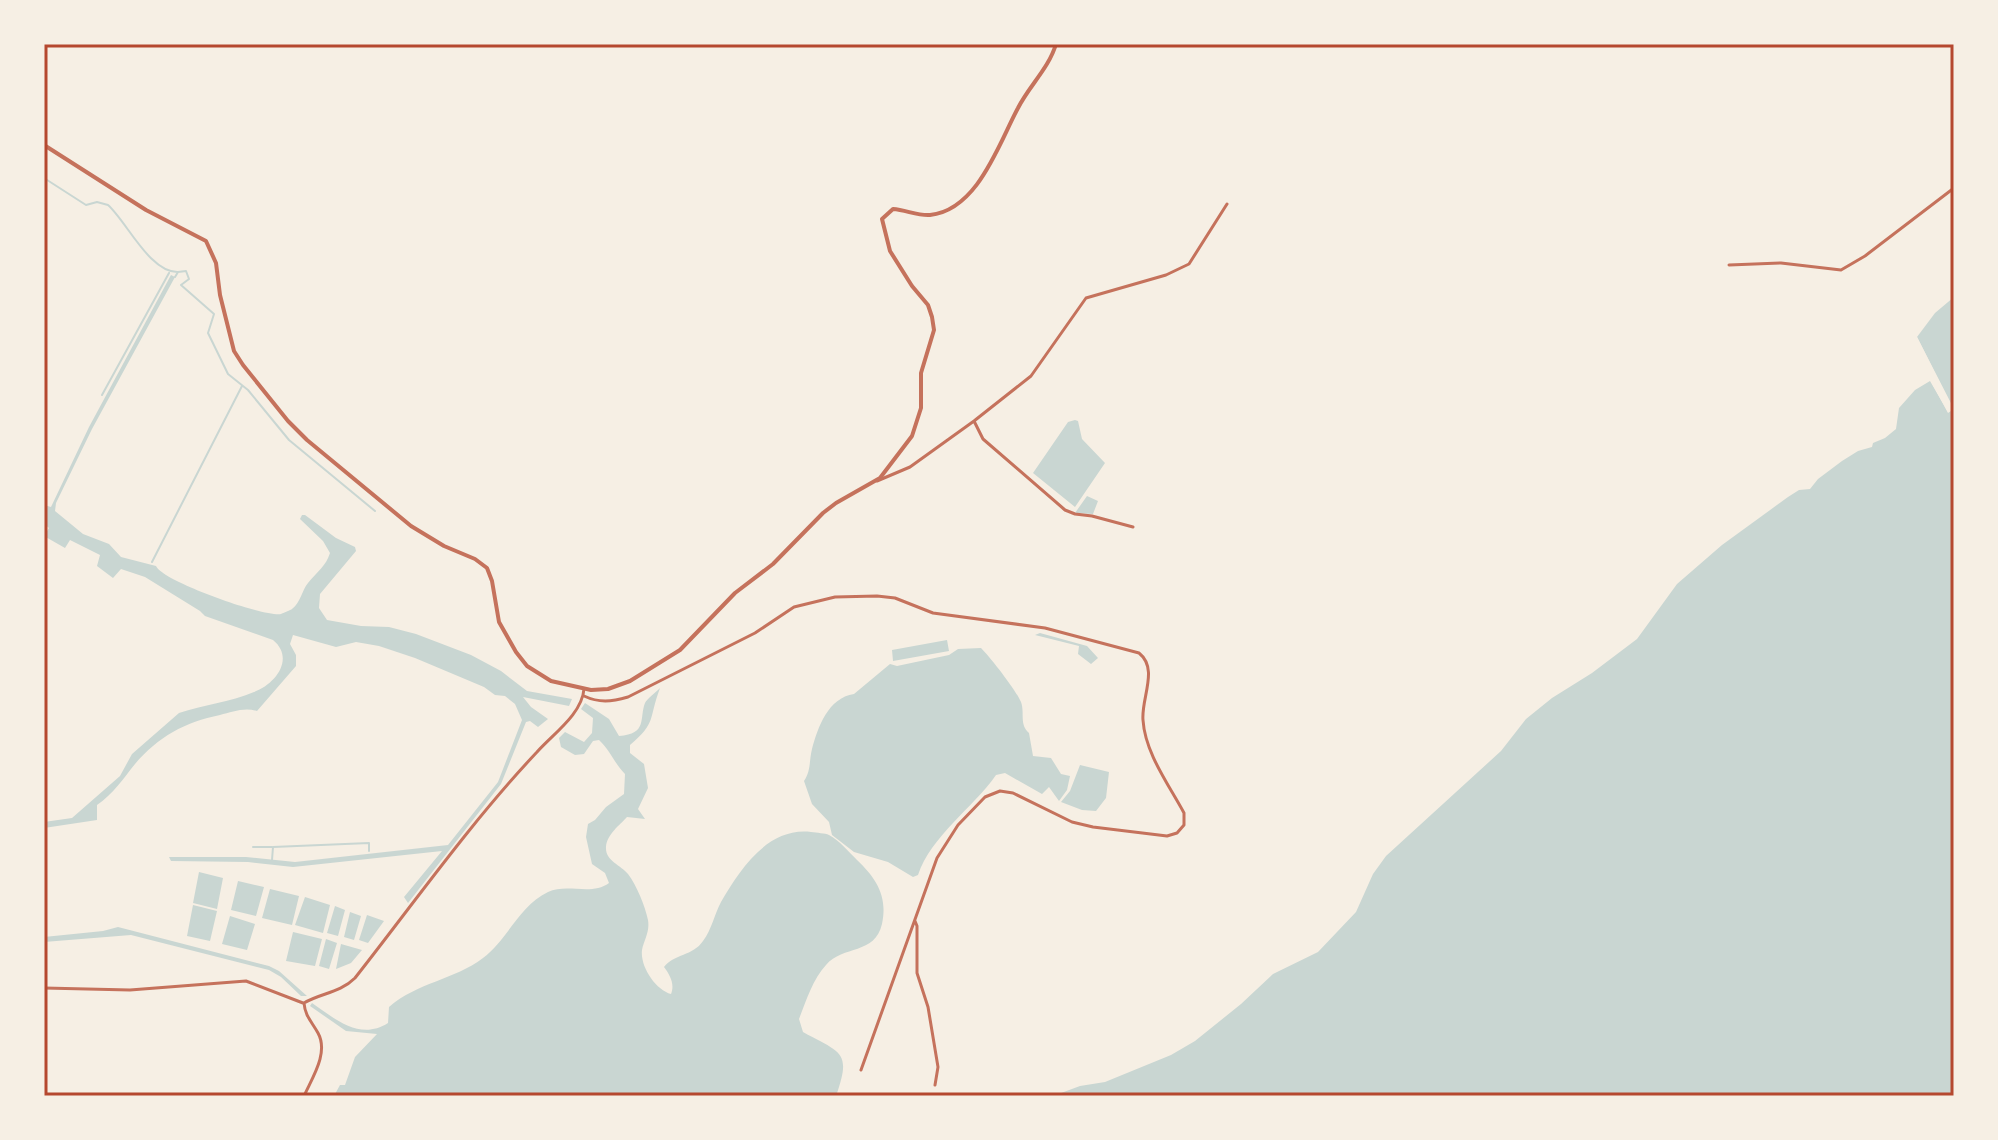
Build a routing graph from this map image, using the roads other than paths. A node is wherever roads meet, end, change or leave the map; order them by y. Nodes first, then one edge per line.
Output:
1 (1056, 44) edge
2 (44, 145) edge
3 (1954, 188) edge
4 (1227, 204) dead end
5 (1729, 265) dead end
6 (974, 421) junction
7 (874, 483) junction
8 (1133, 527) dead end
9 (584, 689) junction
10 (584, 696) junction
11 (915, 921) junction
12 (44, 988) edge
13 (304, 1003) junction
14 (861, 1070) dead end
15 (935, 1085) dead end
16 (304, 1096) edge

1 - 7 street
2 - 9 street
3 - 5 street
4 - 6 street
6 - 7 street
6 - 8 street
7 - 9 street
9 - 10 street
10 - 11 street
10 - 13 street
11 - 14 street
11 - 15 street
12 - 13 street
13 - 16 street

